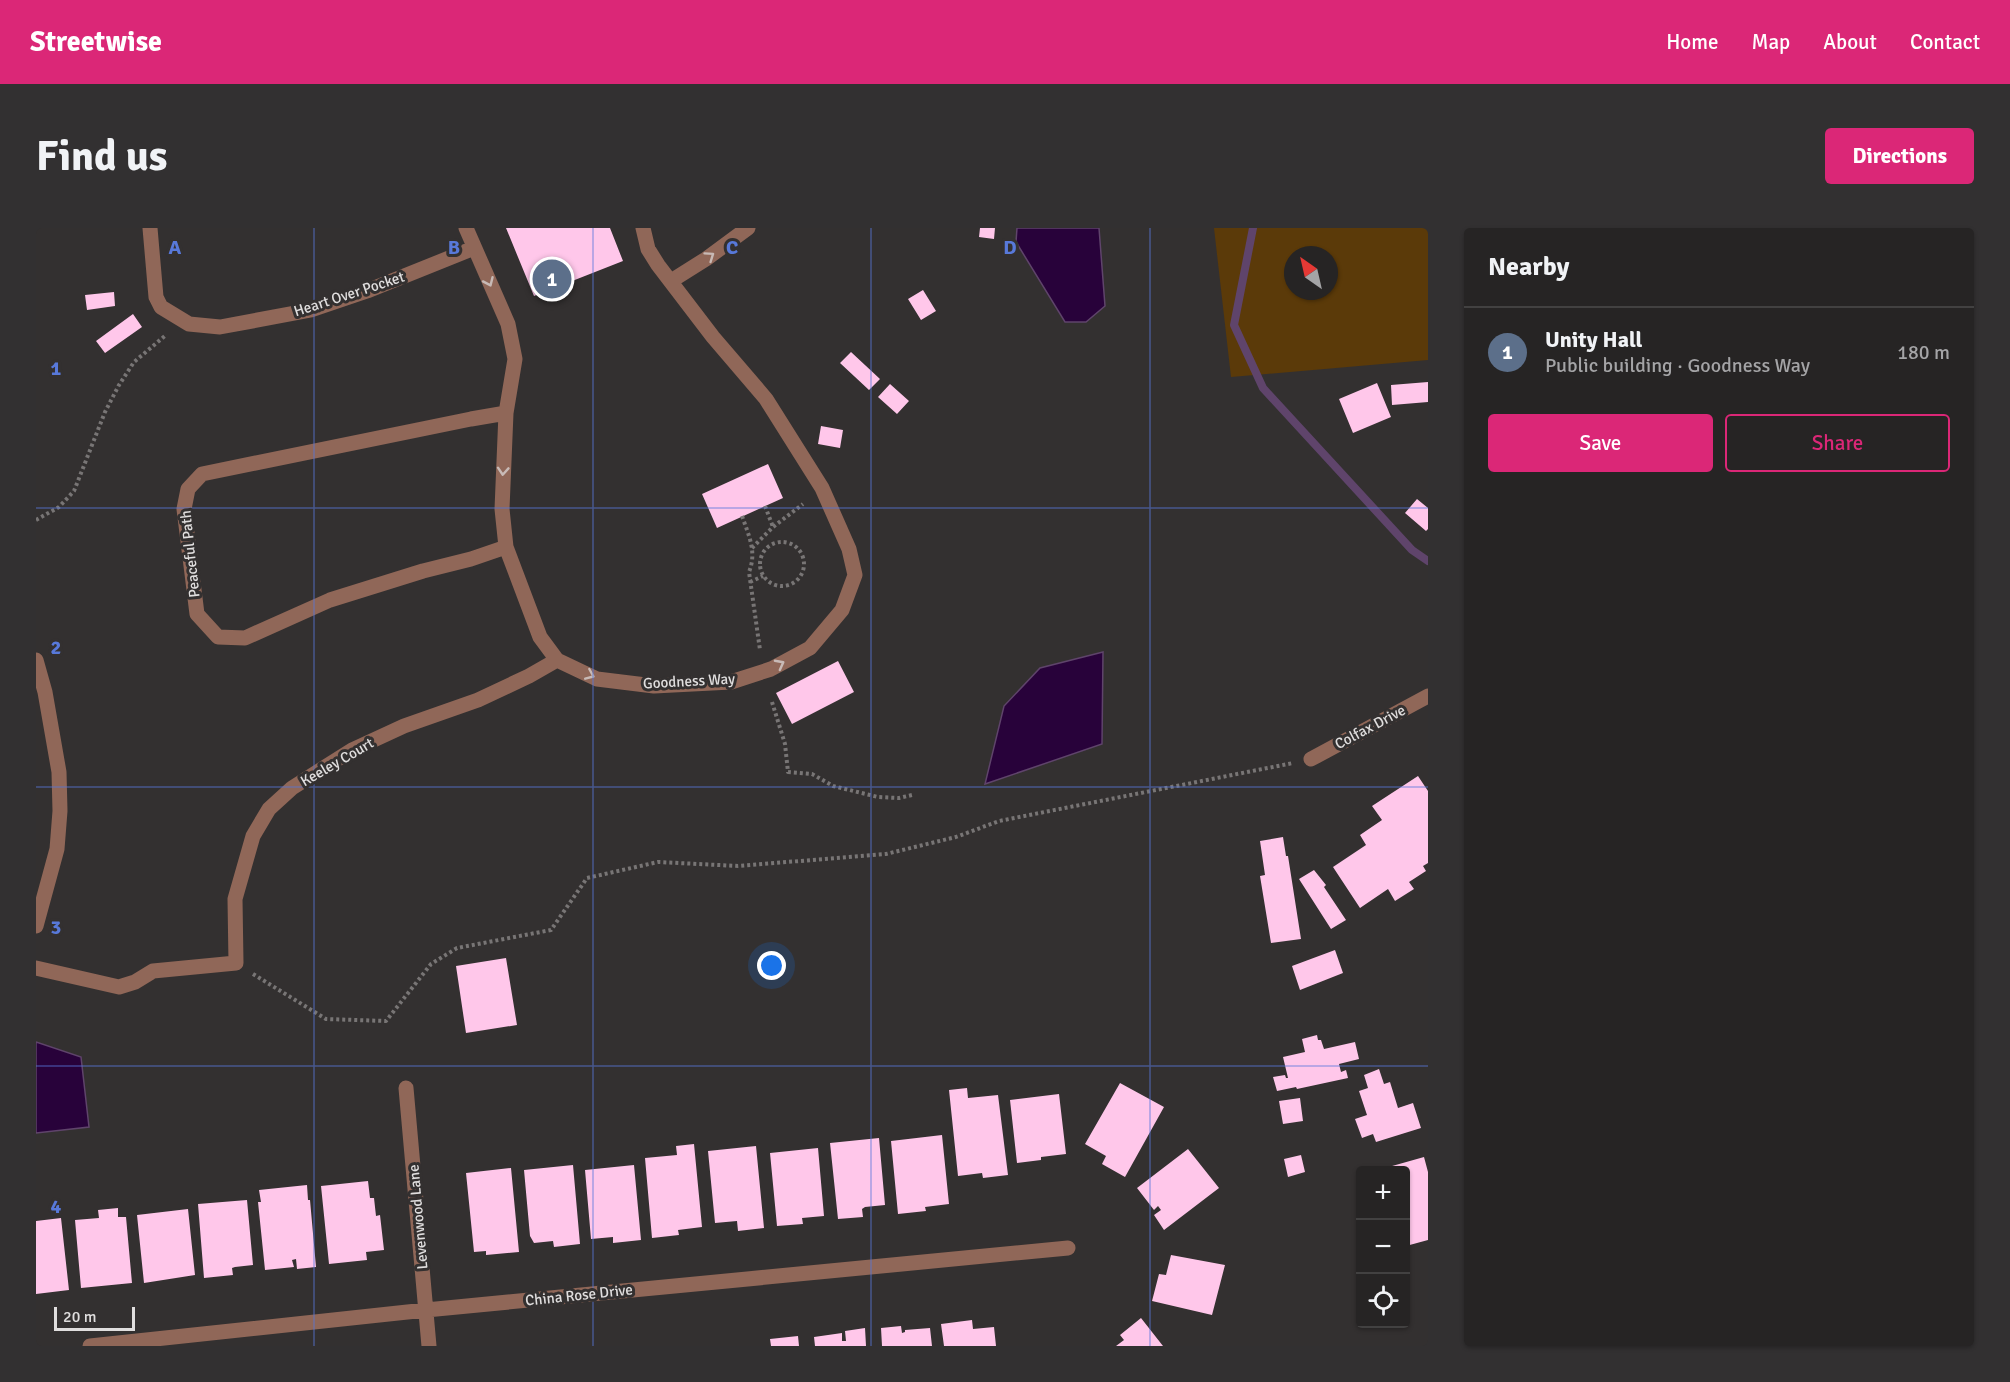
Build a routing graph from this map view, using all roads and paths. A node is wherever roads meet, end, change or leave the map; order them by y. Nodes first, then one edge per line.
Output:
1 (150, 228) edge
2 (466, 228) edge
3 (643, 228) edge
4 (748, 228) edge
5 (474, 248) junction
6 (671, 281) junction
7 (166, 335) dead end
8 (506, 413) junction
9 (803, 504) dead end
10 (765, 506) dead end
11 (742, 516) dead end
12 (36, 520) edge
13 (773, 527) junction
14 (506, 547) junction
15 (753, 548) junction
16 (763, 575) junction
17 (750, 582) junction
18 (761, 651) dead end
19 (36, 660) edge
20 (557, 660) junction
21 (1428, 696) edge
22 (772, 702) dead end
23 (1311, 759) joint
24 (912, 795) dead end
25 (36, 926) edge
26 (236, 963) junction
27 (36, 968) edge
28 (406, 1088) dead end
29 (1068, 1248) dead end
30 (426, 1310) junction
31 (90, 1346) edge
32 (429, 1346) edge

1 - 5 street, Heart Over Pocket
2 - 5 street, Goodness Way
3 - 6 street, Goodness Way
6 -> 4 street
5 -> 8 street, Goodness Way
20 -> 6 street, Goodness Way
7 - 12 path
8 -> 14 street, Goodness Way
8 - 14 street, Peaceful Path
9 - 13 path
10 - 13 path
11 - 15 path
13 - 15 path
14 - 20 street, Goodness Way
15 - 17 path
16 - 16 path
16 - 17 path
17 - 18 path
19 - 25 street
20 - 26 street, Keeley Court
21 - 23 street, Colfax Drive
22 - 24 path
23 - 26 path
26 - 27 street
28 - 30 street, Levenwood Lane
29 - 30 street, China Rose Drive
30 - 31 street, China Rose Drive
30 - 32 street, Levenwood Lane

